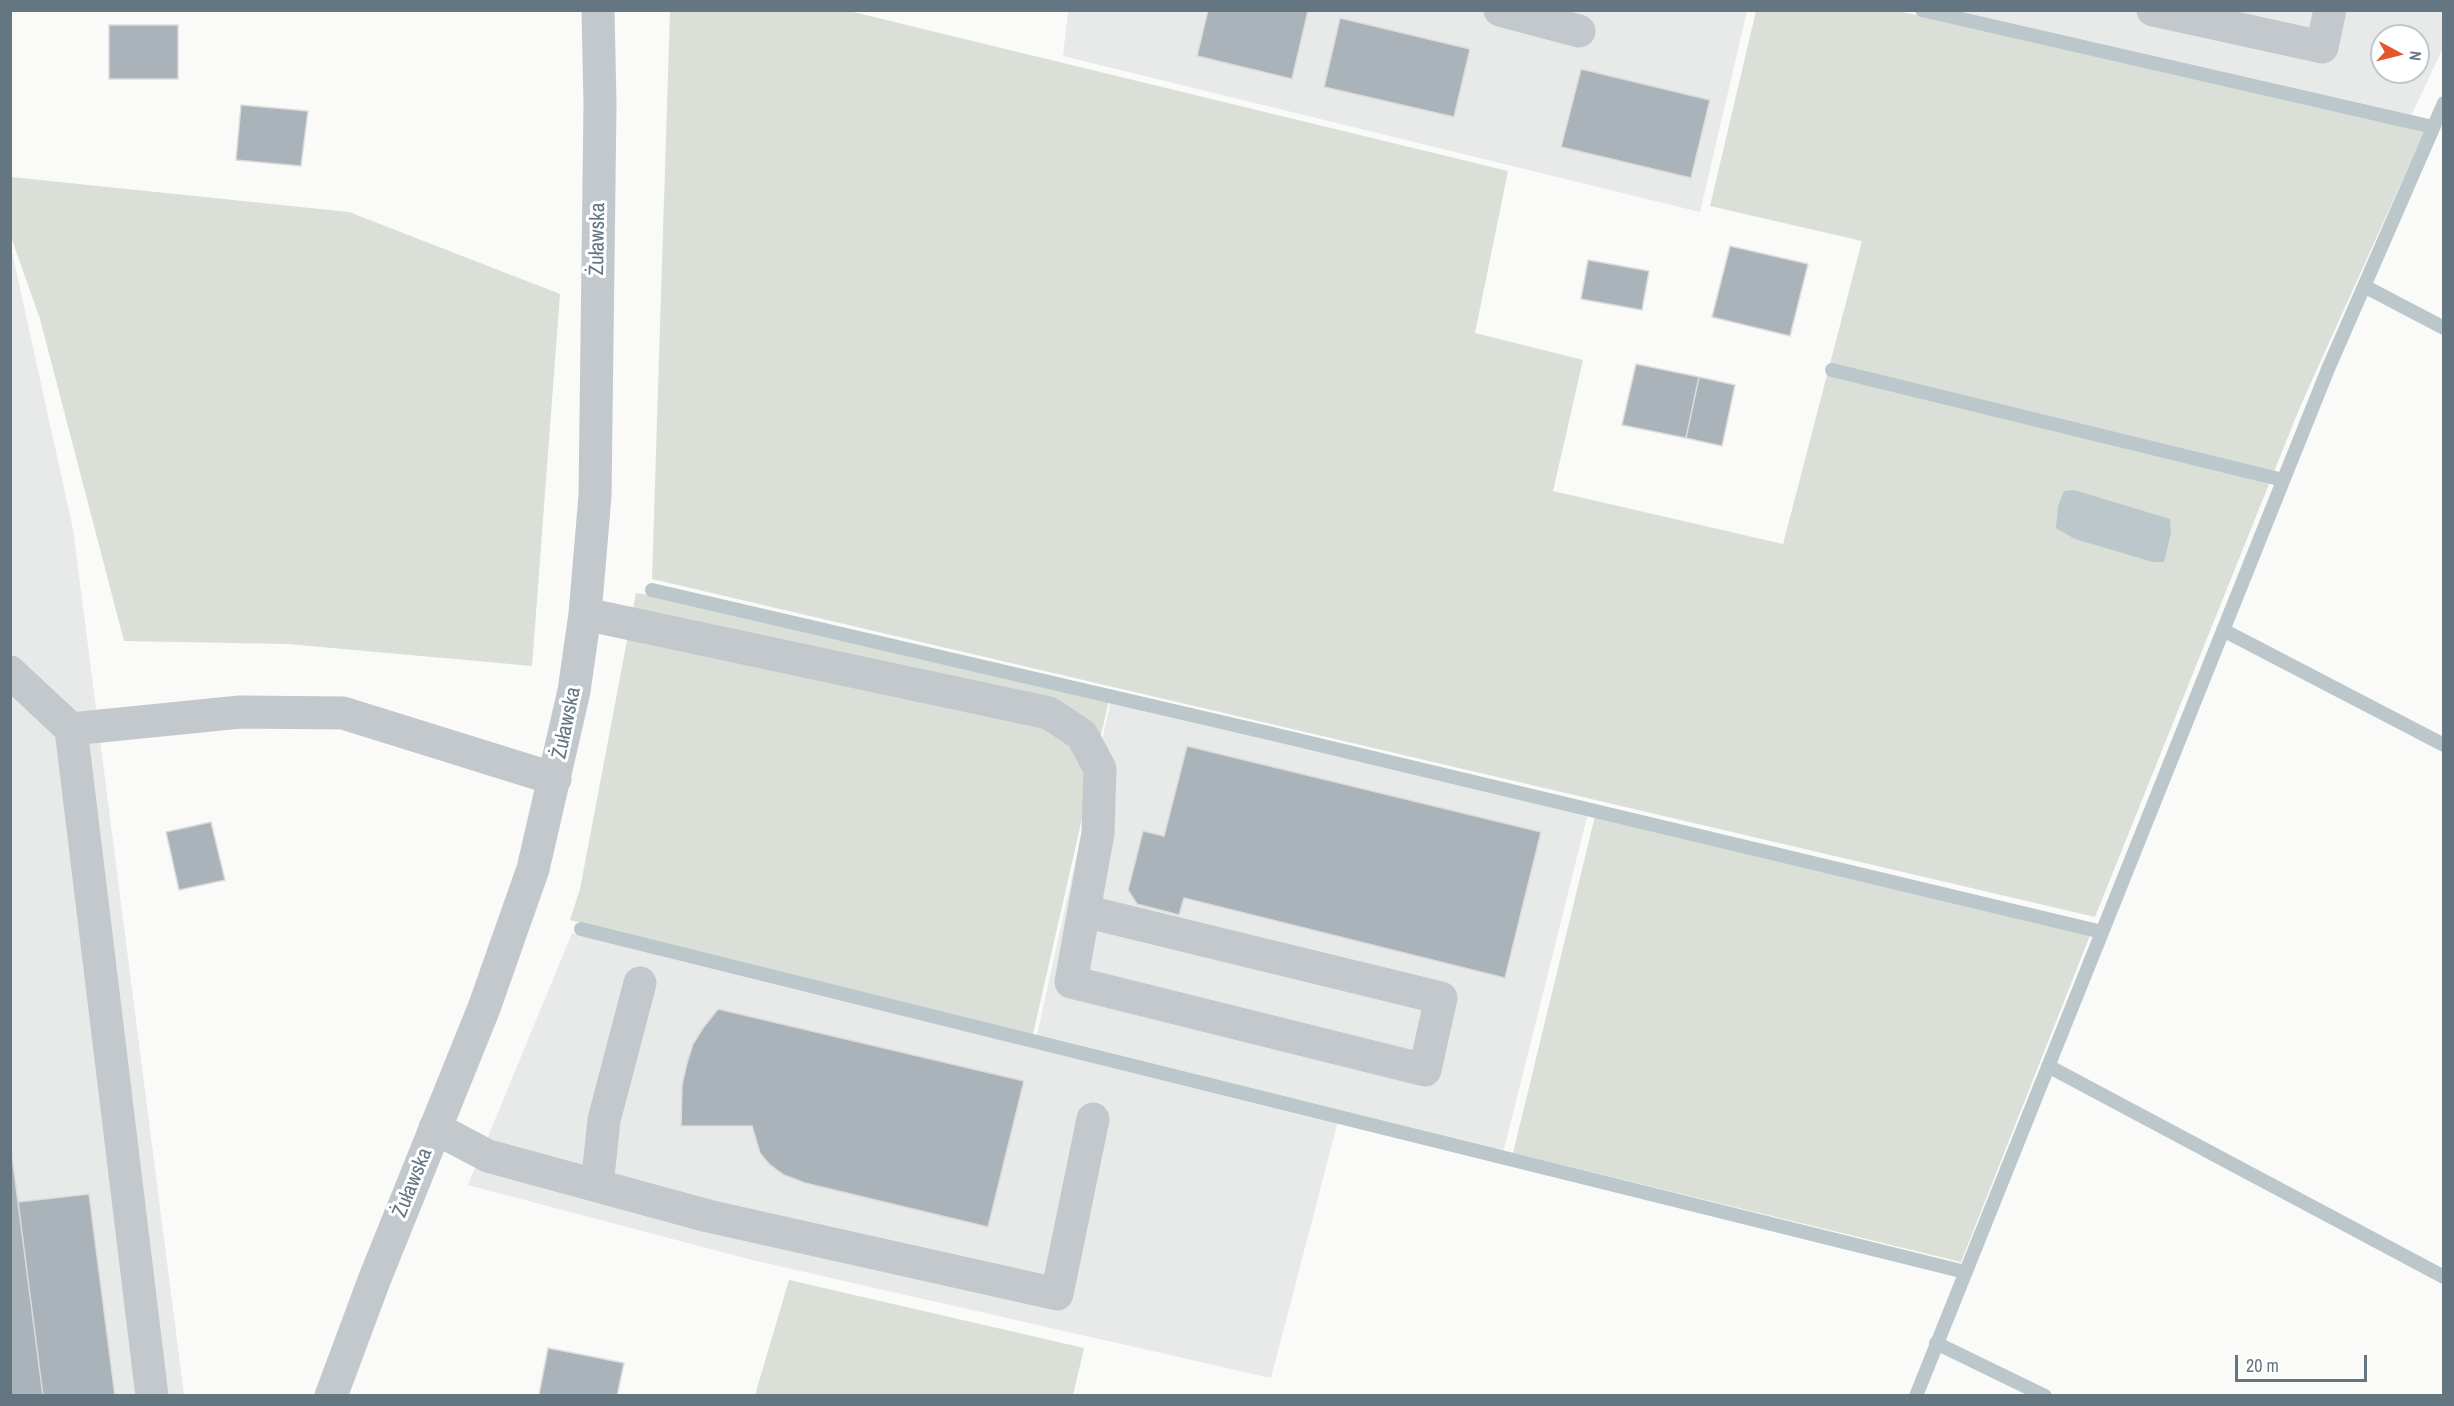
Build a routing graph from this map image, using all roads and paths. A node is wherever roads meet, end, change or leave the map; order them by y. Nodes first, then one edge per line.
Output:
1 (598, 10) edge
2 (1500, 10) edge
3 (2153, 10) edge
4 (2330, 10) edge
5 (1579, 31) dead end
6 (585, 614) junction
7 (10, 672) edge
8 (70, 729) junction
9 (555, 779) junction
10 (1084, 911) junction
11 (640, 983) dead end
12 (1093, 1119) dead end
13 (435, 1128) junction
14 (597, 1186) junction
15 (152, 1395) edge
16 (331, 1395) edge

1 - 6 street, Żuławska
2 - 5 street
3 - 4 street
6 - 9 street, Żuławska
6 - 10 street
7 - 8 street
8 - 9 street
8 - 15 street
9 - 13 street, Żuławska
10 - 10 street
11 - 14 street
12 - 14 street
13 - 14 street
13 - 16 street, Żuławska

